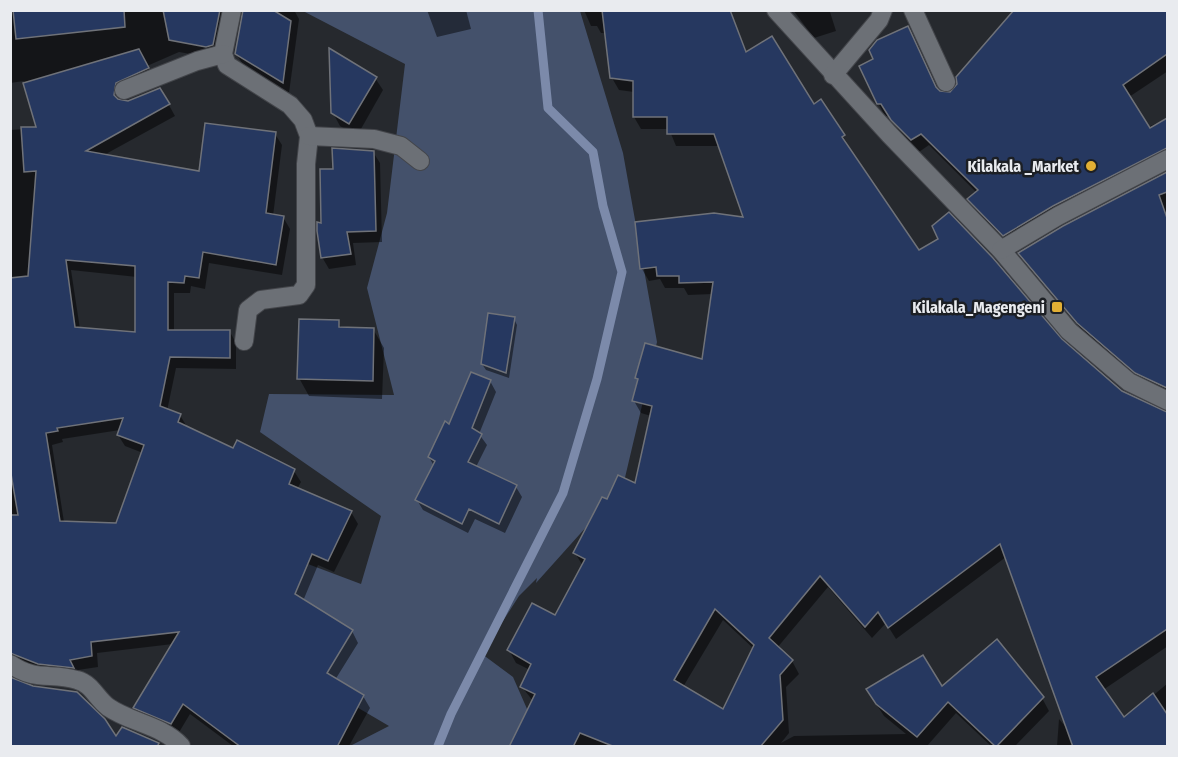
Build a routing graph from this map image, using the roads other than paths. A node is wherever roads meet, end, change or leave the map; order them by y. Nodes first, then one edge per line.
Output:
1 (232, 10) edge
2 (776, 10) edge
3 (884, 10) edge
4 (912, 10) edge
5 (223, 54) junction
6 (833, 75) junction
7 (946, 82) dead end
8 (123, 90) dead end
9 (309, 136) junction
10 (1167, 159) edge
11 (420, 161) dead end
12 (1001, 250) junction
13 (244, 341) dead end
14 (1167, 401) edge
15 (10, 664) edge
16 (181, 747) edge

1 - 5 street
2 - 6 street
3 - 6 street
4 - 7 street
5 - 8 street
5 - 9 street
6 - 12 street
9 - 11 street
9 - 13 street
10 - 12 street
12 - 14 street
15 - 16 street

